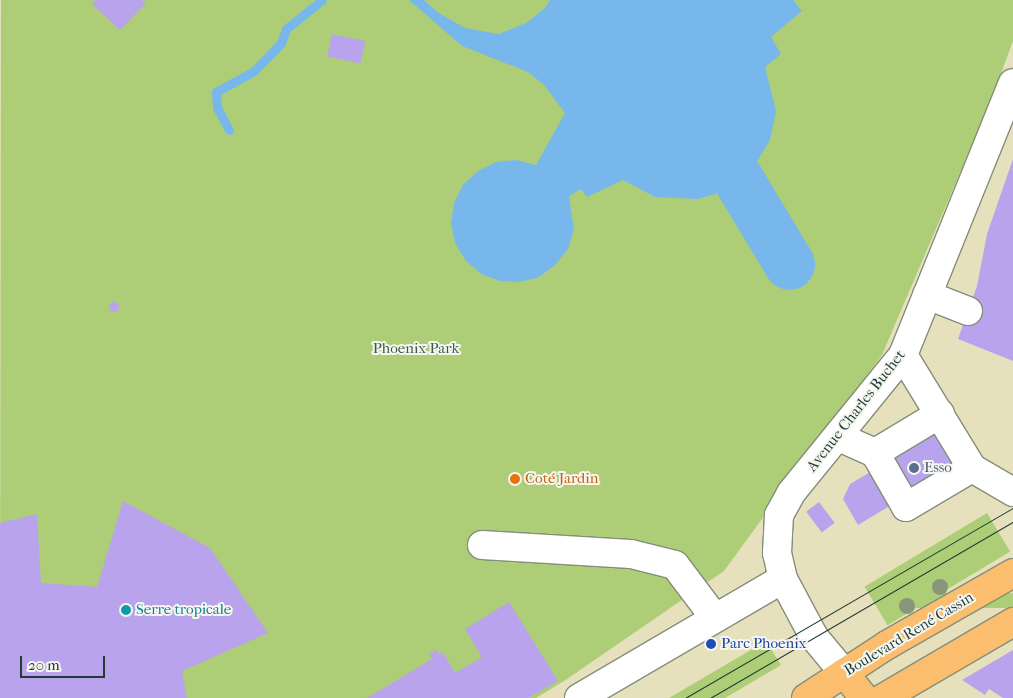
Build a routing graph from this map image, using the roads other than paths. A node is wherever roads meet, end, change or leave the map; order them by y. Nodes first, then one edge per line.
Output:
1 (1013, 83) edge
2 (927, 296) junction
3 (968, 311) dead end
4 (903, 355) junction
5 (940, 414) junction
6 (839, 437) junction
7 (875, 453) junction
8 (972, 468) junction
9 (1013, 492) edge
10 (482, 544) dead end
11 (1013, 573) edge
12 (782, 579) junction
13 (716, 618) junction
14 (1013, 622) edge
15 (844, 673) junction
16 (579, 698) edge
17 (806, 698) edge
18 (864, 698) edge
19 (883, 698) edge

1 - 2 street, Avenue Charles Buchet
2 - 3 street
2 - 4 street, Avenue Charles Buchet
4 - 5 street
4 - 6 street, Avenue Charles Buchet
5 - 7 street
5 - 8 street
6 - 7 street
6 - 12 street, Avenue Charles Buchet
7 - 8 street
8 - 9 street
10 - 13 street
11 - 15 main road, Boulevard René Cassin
12 - 13 street
12 - 15 street, Avenue Charles Buchet
13 - 16 street
14 - 19 main road
15 - 17 main road, Boulevard René Cassin
15 - 18 main road

